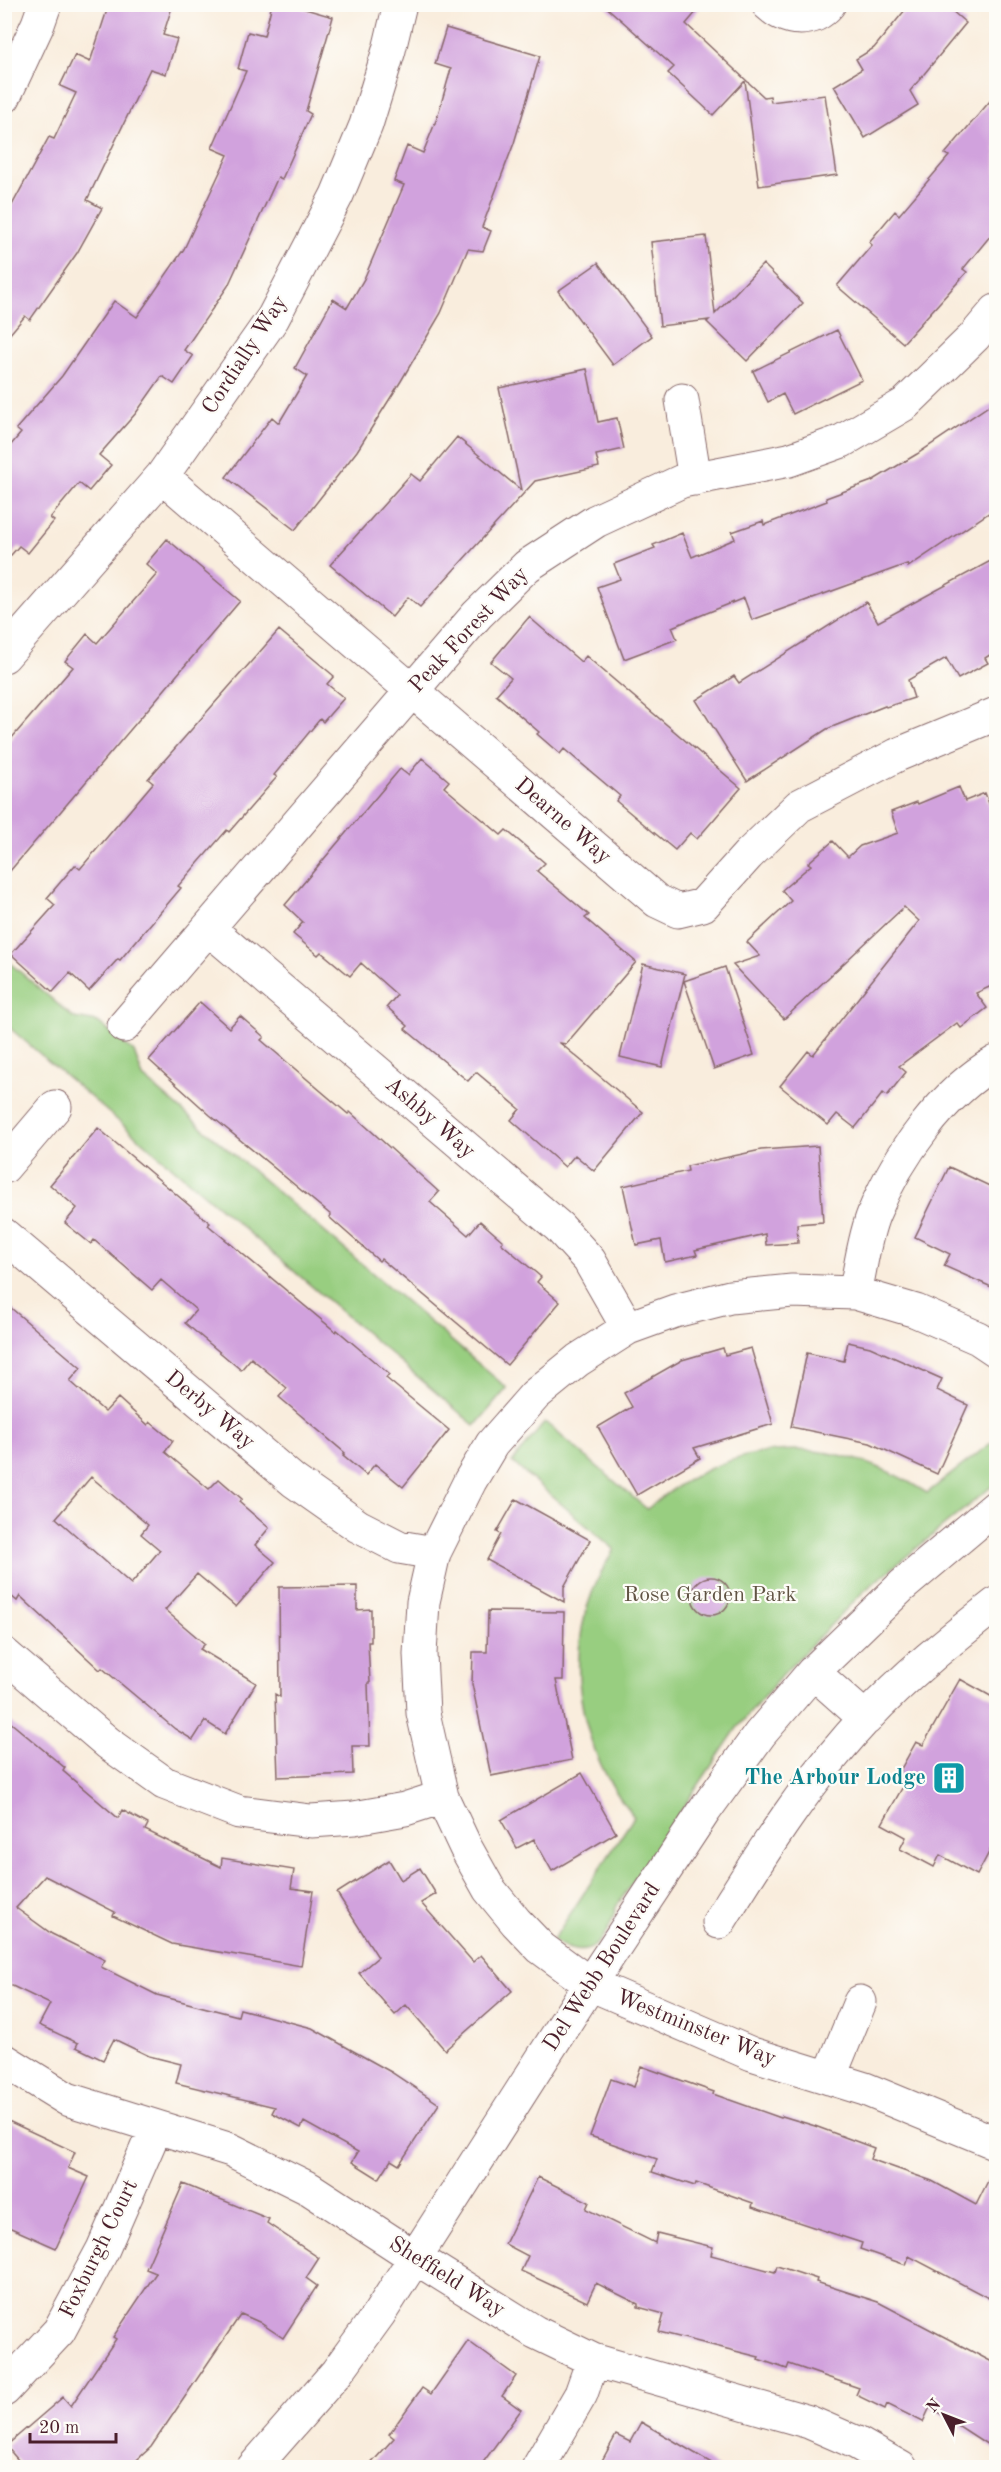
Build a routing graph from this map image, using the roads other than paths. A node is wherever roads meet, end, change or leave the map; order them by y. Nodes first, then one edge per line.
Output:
1 (45, 4) edge
2 (400, 4) edge
3 (768, 4) edge
4 (829, 4) edge
5 (4, 97) edge
6 (996, 311) edge
7 (682, 400) dead end
8 (162, 476) junction
9 (695, 478) junction
10 (4, 656) edge
11 (412, 691) junction
12 (996, 714) edge
13 (208, 928) junction
14 (124, 1026) dead end
15 (996, 1062) edge
16 (55, 1107) dead end
17 (4, 1167) edge
18 (4, 1235) edge
19 (855, 1293) junction
20 (628, 1328) junction
21 (996, 1350) edge
22 (996, 1507) edge
23 (434, 1553) junction
24 (996, 1604) edge
25 (4, 1654) edge
26 (813, 1672) junction
27 (866, 1719) junction
28 (442, 1797) junction
29 (719, 1922) dead end
30 (590, 1984) junction
31 (860, 2002) dead end
32 (4, 2060) edge
33 (829, 2078) junction
34 (156, 2127) junction
35 (996, 2143) edge
36 (416, 2258) junction
37 (592, 2360) junction
38 (4, 2390) edge
39 (253, 2468) edge
40 (538, 2468) edge
41 (901, 2468) edge

1 - 5 street
2 - 8 street, Cordially Way
3 - 4 street
6 - 9 street, Peak Forest Way
7 - 9 street
8 - 10 street, Cordially Way
8 - 11 street, Dearne Way
9 - 11 street, Peak Forest Way
11 - 12 street, Dearne Way
11 - 13 street, Peak Forest Way
13 - 14 street, Peak Forest Way
13 - 20 street, Ashby Way
15 - 19 street
16 - 17 street
18 - 23 street, Derby Way
19 - 20 street, Westminster Way
19 - 21 street, Westminster Way
20 - 23 street, Westminster Way
22 - 26 street, Del Webb Boulevard
23 - 28 street, Westminster Way
24 - 27 street
25 - 28 street
26 - 27 street
26 - 30 street, Del Webb Boulevard
27 - 29 street
28 - 30 street, Westminster Way
30 - 33 street, Westminster Way
30 - 36 street, Del Webb Boulevard
31 - 33 street
32 - 34 street, Sheffield Way
33 - 35 street, Westminster Way
34 - 36 street, Sheffield Way
34 - 38 street, Foxburgh Court
36 - 37 street, Sheffield Way
36 - 39 street, Del Webb Boulevard
37 - 40 street
37 - 41 street, Sheffield Way

